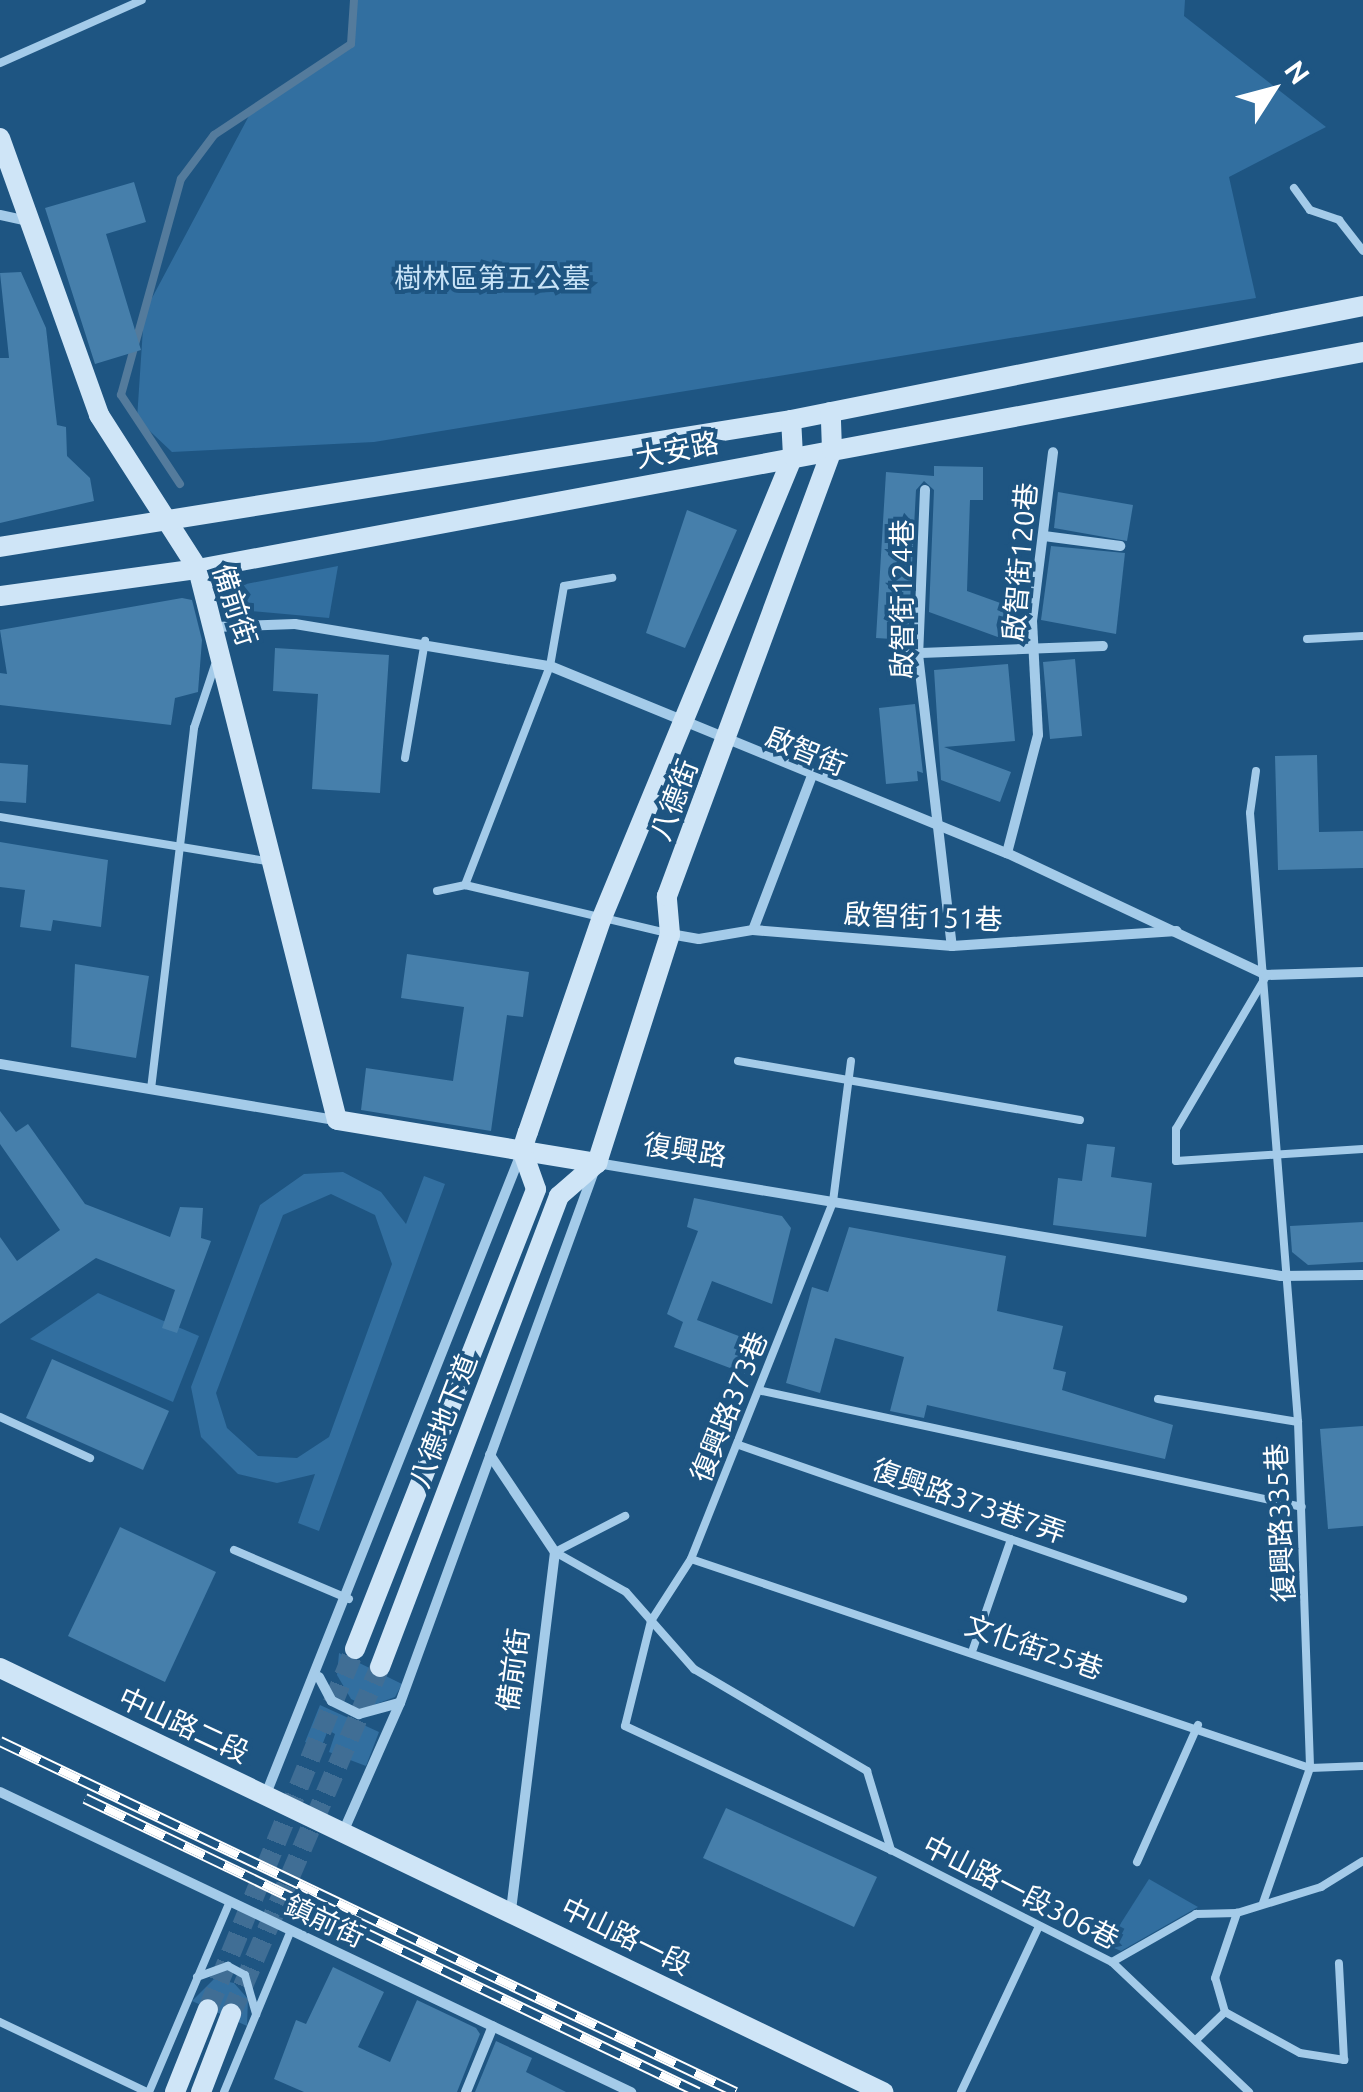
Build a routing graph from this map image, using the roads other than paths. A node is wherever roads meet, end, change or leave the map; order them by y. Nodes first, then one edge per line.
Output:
1 (142, 0) edge
2 (0, 64) edge
3 (0, 138) edge
4 (1294, 188) dead end
5 (0, 215) edge
6 (30, 222) junction
7 (1363, 251) edge
8 (1363, 306) edge
9 (1363, 352) edge
10 (831, 412) junction
11 (791, 420) junction
12 (832, 450) junction
13 (1054, 452) dead end
14 (793, 456) junction
15 (925, 490) dead end
16 (165, 523) junction
17 (1044, 536) junction
18 (0, 546) edge
19 (1120, 546) dead end
20 (198, 569) junction
21 (612, 578) dead end
22 (0, 596) edge
23 (215, 627) junction
24 (1363, 636) edge
25 (1306, 639) dead end
26 (424, 641) junction
27 (1103, 646) dead end
28 (221, 648) junction
29 (1034, 651) junction
30 (895, 654) dead end
31 (918, 654) junction
32 (550, 666) junction
33 (684, 720) junction
34 (726, 742) junction
35 (404, 758) dead end
36 (1256, 771) dead end
37 (811, 778) junction
38 (0, 816) edge
39 (943, 826) junction
40 (186, 847) junction
41 (1007, 852) junction
42 (276, 863) junction
43 (464, 884) junction
44 (437, 891) dead end
45 (600, 920) junction
46 (753, 930) junction
47 (1176, 931) junction
48 (670, 934) junction
49 (952, 946) junction
50 (1363, 972) edge
51 (1266, 975) junction
52 (738, 1061) dead end
53 (851, 1061) dead end
54 (0, 1064) edge
55 (850, 1079) junction
56 (151, 1089) junction
57 (336, 1120) junction
58 (1080, 1120) dead end
59 (1363, 1149) edge
60 (522, 1150) junction
61 (1274, 1152) junction
62 (596, 1163) junction
63 (833, 1202) junction
64 (1363, 1275) edge
65 (1281, 1276) junction
66 (762, 1391) junction
67 (1158, 1398) dead end
68 (0, 1417) edge
69 (1298, 1422) junction
70 (739, 1446) junction
71 (490, 1455) junction
72 (90, 1458) dead end
73 (1302, 1507) junction
74 (625, 1516) dead end
75 (1011, 1539) junction
76 (234, 1550) dead end
77 (555, 1552) junction
78 (691, 1558) junction
79 (349, 1599) junction
80 (1183, 1600) dead end
81 (651, 1621) junction
82 (355, 1650) tunnel mouth
83 (973, 1650) junction
84 (380, 1667) tunnel mouth
85 (0, 1668) edge
86 (319, 1677) junction
87 (400, 1703) junction
88 (1198, 1726) junction
89 (1363, 1766) edge
90 (1310, 1768) junction
91 (0, 1792) edge
92 (266, 1794) junction
93 (344, 1830) junction
94 (891, 1850) junction
95 (1363, 1860) edge
96 (1137, 1862) dead end
97 (230, 1901) junction
98 (1264, 1903) junction
99 (511, 1911) junction
100 (1236, 1913) junction
101 (1040, 1926) junction
102 (291, 1930) junction
103 (1112, 1962) junction
104 (1340, 1964) dead end
105 (197, 1977) junction
106 (208, 2009) tunnel mouth
107 (1225, 2012) junction
108 (232, 2014) tunnel mouth
109 (256, 2014) junction
110 (0, 2022) edge
111 (494, 2026) junction
112 (1197, 2039) junction
113 (148, 2092) edge
114 (174, 2092) edge
115 (201, 2092) edge
116 (224, 2092) edge
117 (466, 2092) edge
118 (631, 2092) edge
119 (883, 2092) edge
120 (962, 2092) edge
121 (1249, 2092) edge

1 - 2 lane
3 - 6 street, 備前街
4 - 7 lane
5 - 6 street
6 - 16 street, 備前街
8 - 10 street, 大安路
9 - 12 street, 大安路
10 - 11 street, 大安路
10 - 12 street, 八德街
11 - 14 street, 八德街
11 - 16 street, 大安路
12 - 14 street, 大安路
12 - 34 street, 八德街
13 - 17 street, 啟智街120巷
14 - 20 street, 大安路
14 - 33 street, 八德街
15 - 31 street, 啟智街124巷
16 - 18 street, 大安路
16 - 20 street, 備前街
17 - 19 street
17 - 29 street, 啟智街120巷
20 - 22 street, 大安路
20 - 23 street, 備前街
21 - 32 lane
23 - 26 street, 啟智街
23 - 28 street, 備前街
24 - 25 lane
26 - 32 street, 啟智街
26 - 35 lane
27 - 29 street
28 - 40 lane
28 - 42 street, 備前街
29 - 31 street
29 - 41 street, 啟智街120巷
30 - 31 street
31 - 39 street, 啟智街124巷
32 - 33 street, 啟智街
32 - 43 lane
33 - 34 street, 啟智街
33 - 45 street, 八德街
34 - 37 street, 啟智街
34 - 48 street, 八德街
36 - 51 lane, 復興路335巷
37 - 39 street, 啟智街
37 - 46 street
38 - 40 lane
39 - 41 street, 啟智街
39 - 49 street, 啟智街124巷
40 - 42 lane
40 - 56 lane
41 - 47 street, 啟智街
42 - 57 street, 備前街
43 - 44 lane
43 - 45 lane
45 - 48 lane
45 - 60 street, 八德街
46 - 48 street, 啟智街151巷
46 - 49 street, 啟智街151巷
47 - 49 street, 啟智街151巷
47 - 51 street, 啟智街
48 - 62 street, 八德街
50 - 51 street, 啟智街
51 - 61 lane, 復興路335巷
51 - 61 lane
52 - 55 lane
53 - 55 lane, 復興路373巷
54 - 56 street, 復興路
55 - 58 lane
55 - 63 lane, 復興路373巷
56 - 57 street, 復興路
57 - 60 street, 復興路
59 - 61 lane
60 - 62 street, 復興路
60 - 79 street
60 - 82 street, 八德地下道
61 - 65 lane, 復興路335巷
62 - 63 street, 復興路
62 - 71 street
62 - 84 street, 八德地下道
63 - 65 street, 復興路
63 - 66 lane, 復興路373巷
64 - 65 street, 復興路
65 - 69 lane, 復興路335巷
66 - 70 lane, 復興路373巷
66 - 73 lane
67 - 69 lane
68 - 72 lane
69 - 73 lane, 復興路335巷
70 - 75 lane, 復興路373巷7弄
70 - 78 lane, 復興路373巷
71 - 77 street
71 - 87 street
73 - 90 lane, 復興路335巷
74 - 77 lane
75 - 80 lane, 復興路373巷7弄
75 - 83 lane
76 - 79 lane
77 - 81 lane, 中山路一段306巷
77 - 99 street, 備前街
78 - 81 lane, 復興路373巷
78 - 83 lane, 文化街25巷
79 - 86 street
81 - 94 lane, 中山路一段306巷
81 - 94 lane, 復興路373巷
83 - 88 lane, 文化街25巷
85 - 92 street, 中山路二段
86 - 87 street
86 - 92 street
87 - 93 street
88 - 90 lane, 文化街25巷
88 - 96 lane
89 - 90 lane, 文化街25巷
90 - 98 lane
91 - 97 street, 鎮前街
92 - 93 street, 中山路二段
93 - 99 street, 中山路一段
94 - 101 lane, 中山路一段306巷
95 - 98 lane
97 - 102 street, 鎮前街
97 - 105 lane
98 - 100 lane
99 - 119 street, 中山路一段
100 - 103 lane
100 - 107 lane
101 - 103 lane, 中山路一段306巷
101 - 120 lane
102 - 109 lane
102 - 111 street, 鎮前街
103 - 112 lane, 中山路一段306巷
104 - 107 lane
105 - 109 lane
105 - 113 lane
106 - 114 street
107 - 112 lane
108 - 115 street
109 - 116 lane
110 - 113 lane
111 - 117 street
111 - 118 street, 鎮前街
112 - 121 lane, 中山路一段306巷

